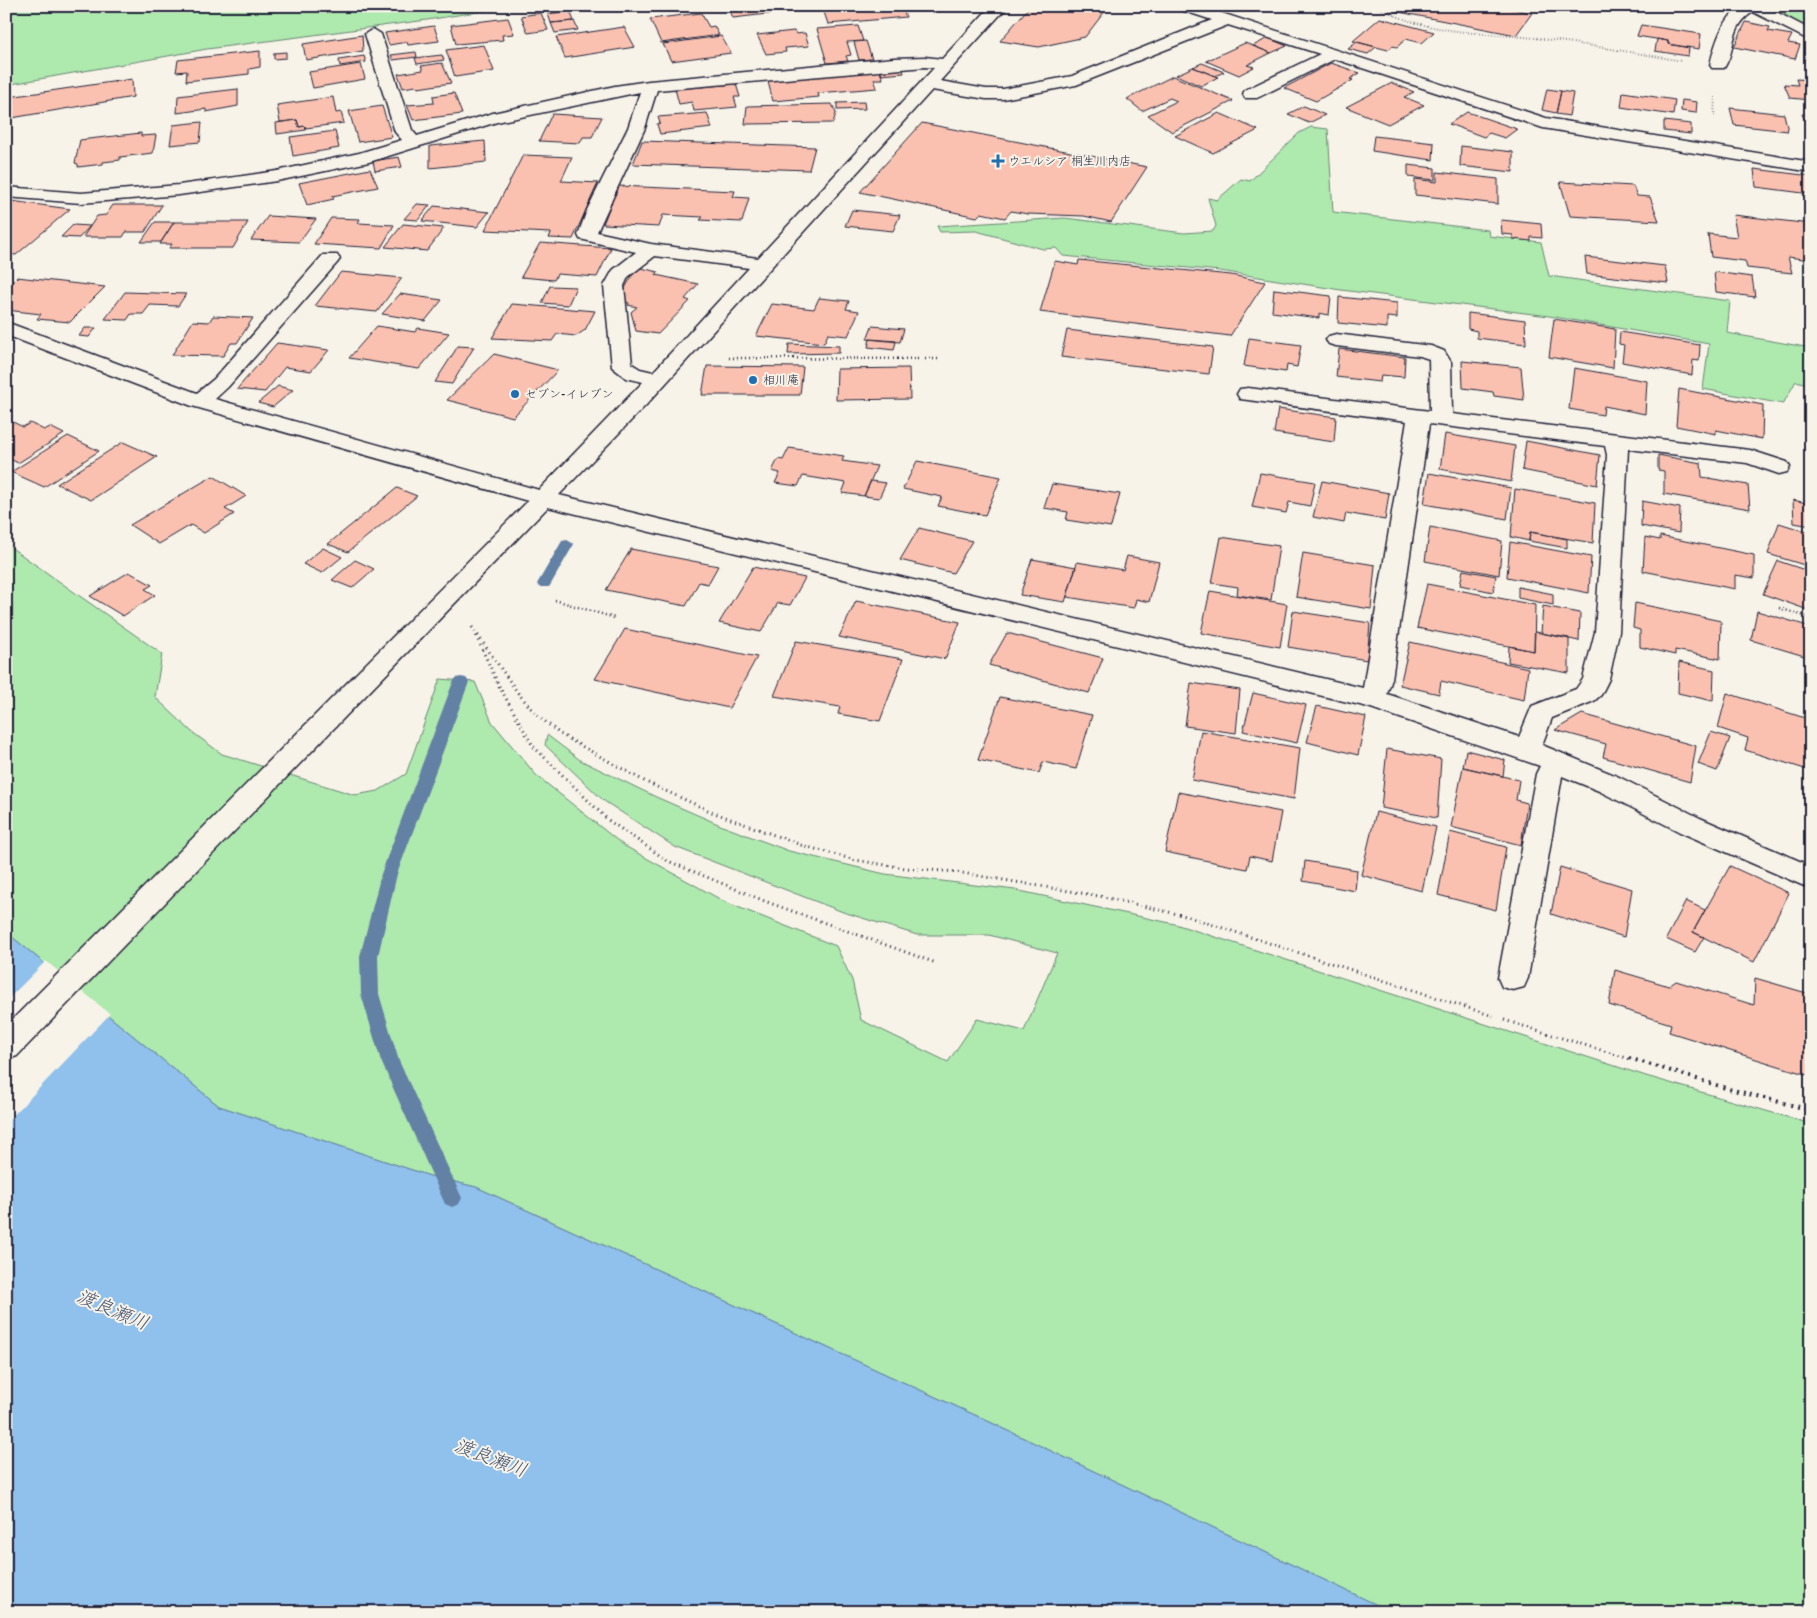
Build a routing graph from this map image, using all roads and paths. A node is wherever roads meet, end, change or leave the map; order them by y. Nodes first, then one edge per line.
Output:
1 (1000, 6) edge
2 (1183, 6) edge
3 (1377, 6) edge
4 (1753, 6) edge
5 (1228, 19) junction
6 (373, 34) dead end
7 (1811, 36) edge
8 (1333, 54) junction
9 (947, 65) junction
10 (1718, 65) junction
11 (929, 84) junction
12 (649, 86) junction
13 (1251, 94) dead end
14 (414, 142) junction
15 (1711, 151) junction
16 (1811, 167) edge
17 (6, 192) edge
18 (651, 250) junction
19 (330, 259) dead end
20 (763, 265) junction
21 (6, 328) edge
22 (1336, 340) dead end
23 (722, 358) dead end
24 (941, 359) dead end
25 (657, 379) junction
26 (1248, 394) dead end
27 (200, 401) junction
28 (1430, 418) junction
29 (1615, 441) junction
30 (1779, 467) dead end
31 (543, 499) junction
32 (555, 600) dead end
33 (1779, 608) dead end
34 (615, 618) dead end
35 (1811, 618) edge
36 (1372, 699) junction
37 (1527, 750) junction
38 (1556, 762) junction
39 (1811, 878) edge
40 (936, 963) dead end
41 (1513, 978) dead end
42 (6, 1047) edge
43 (1811, 1110) edge

1 - 9 street
2 - 5 street
3 - 10 path
4 - 7 street
4 - 10 street
5 - 8 street
5 - 11 street
6 - 14 street
8 - 13 street
8 - 15 street
9 - 11 street
9 - 12 street
10 - 15 path
11 - 20 street
12 - 14 street
12 - 18 street
14 - 17 street
15 - 16 street
18 - 20 street
18 - 25 street
19 - 27 street
20 - 25 street
21 - 27 street
22 - 28 street
23 - 24 path
25 - 31 street
26 - 28 street
27 - 31 street
28 - 29 street
28 - 36 street
29 - 30 street
29 - 37 street
31 - 36 street
31 - 42 street
32 - 34 path
33 - 35 path
36 - 37 street
37 - 38 street
38 - 39 street
38 - 41 street
40 - 43 path

